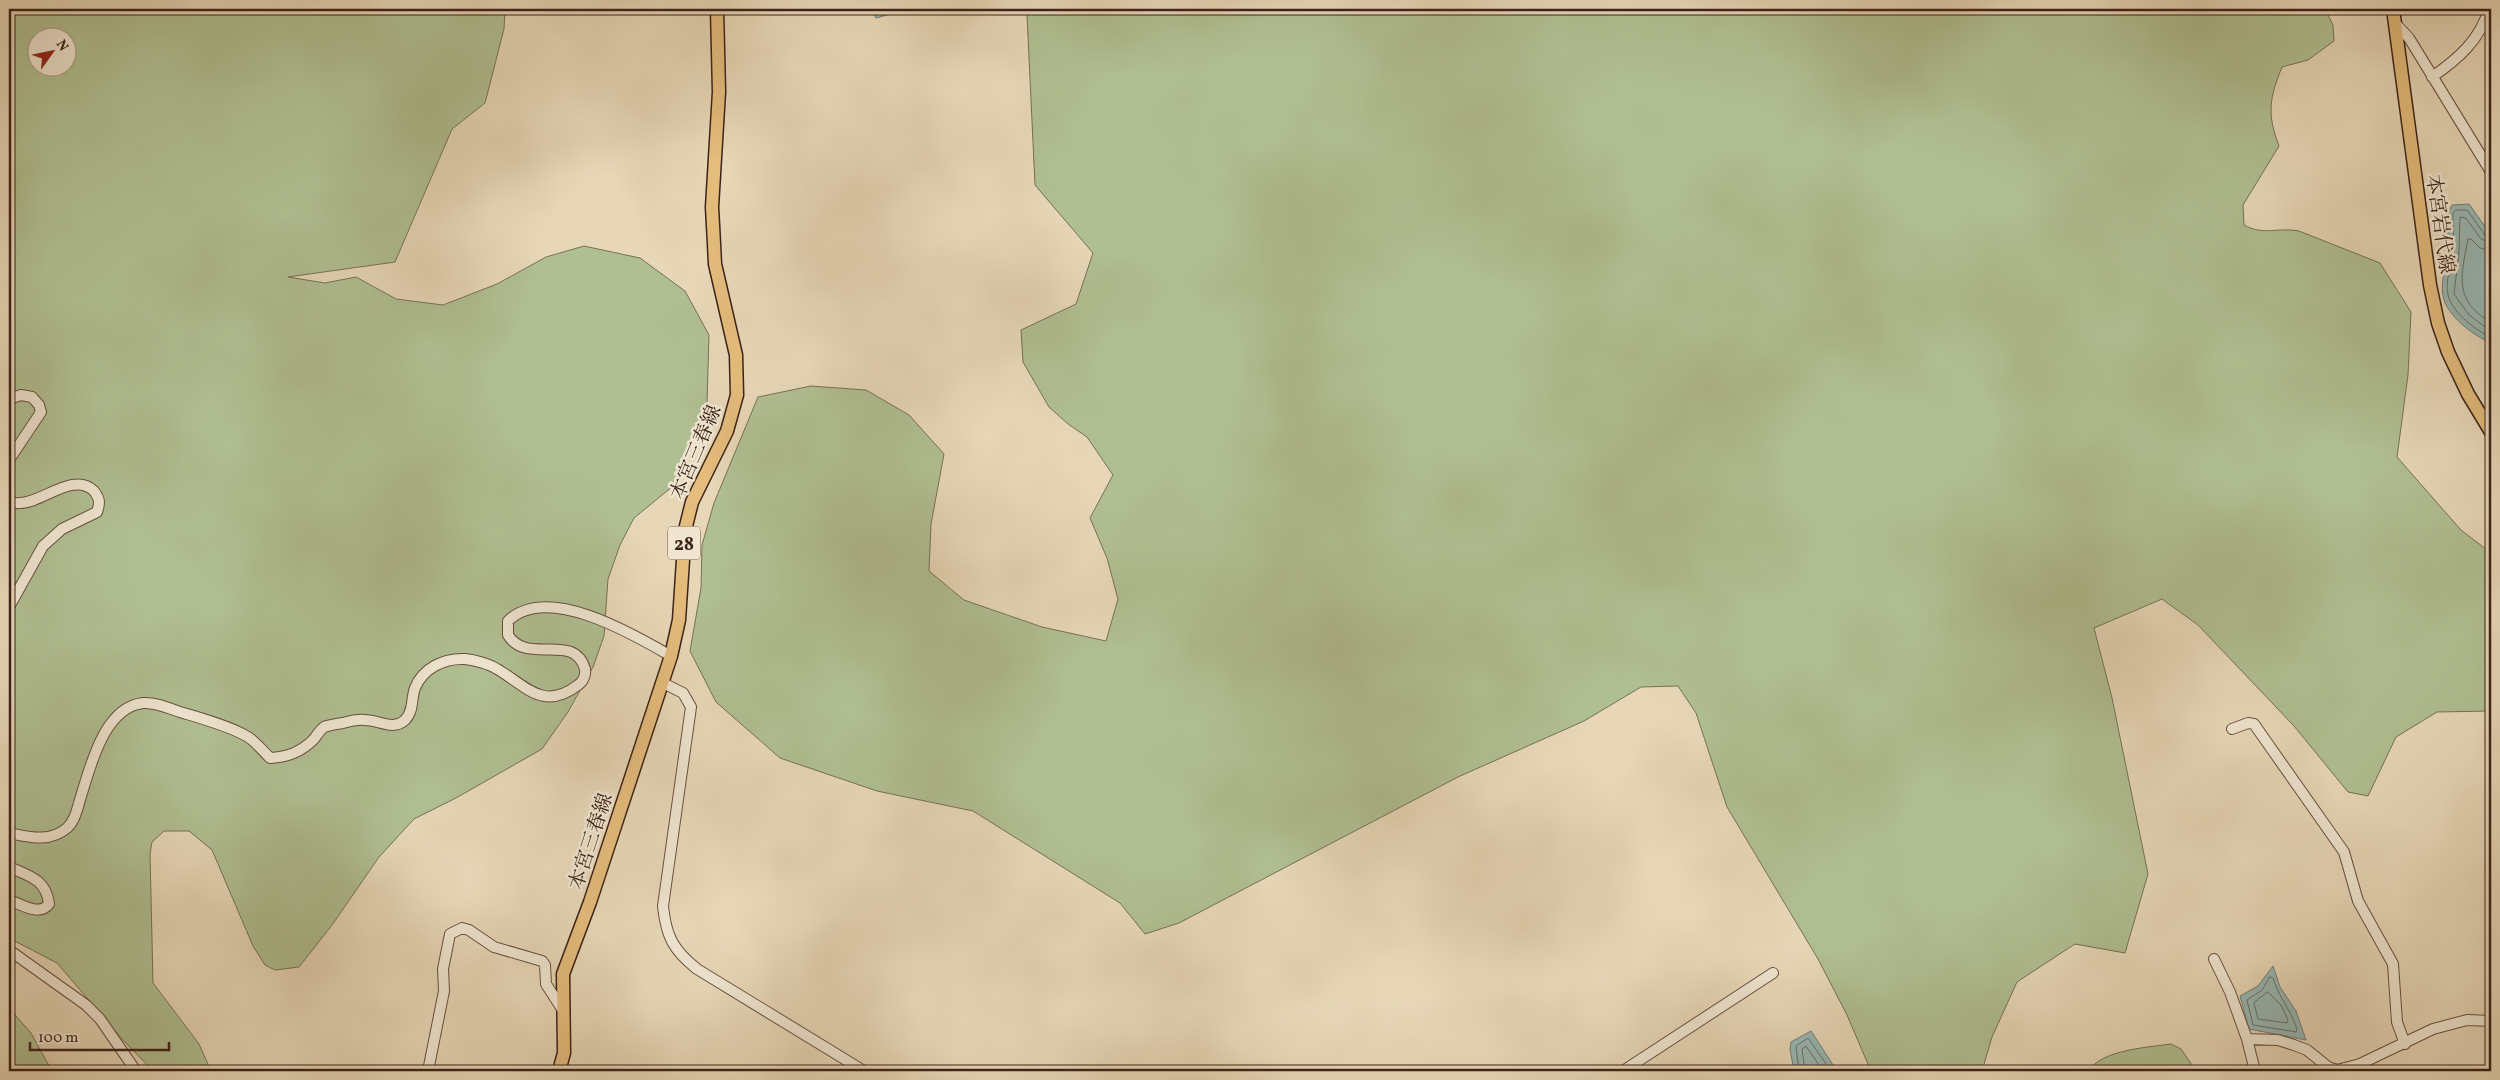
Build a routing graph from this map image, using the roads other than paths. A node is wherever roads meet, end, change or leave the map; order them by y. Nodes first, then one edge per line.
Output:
1 (717, 9) edge
2 (2394, 9) edge
3 (2489, 9) edge
4 (2395, 23) junction
5 (2432, 77) junction
6 (2491, 172) edge
7 (9, 399) edge
8 (2491, 432) edge
9 (9, 460) edge
10 (9, 501) edge
11 (9, 607) edge
12 (671, 656) junction
13 (662, 683) junction
14 (2232, 729) dead end
15 (9, 833) edge
16 (9, 867) edge
17 (9, 900) edge
18 (9, 950) edge
19 (2214, 959) dead end
20 (1773, 973) dead end
21 (562, 1009) junction
22 (2491, 1021) edge
23 (2247, 1039) junction
24 (2405, 1044) junction
25 (136, 1071) edge
26 (428, 1071) edge
27 (559, 1071) edge
28 (864, 1071) edge
29 (1622, 1071) edge
30 (2256, 1071) edge

1 - 12 main road, 本宮三春線 / 28
2 - 4 main road, 本宮岩代線
3 - 5 street
4 - 5 street
4 - 8 main road, 本宮岩代線
5 - 6 street
7 - 9 street
10 - 11 street
12 - 13 main road, 本宮三春線 / 28
12 - 15 street
13 - 21 main road, 本宮三春線 / 28
13 - 28 street
14 - 24 street
16 - 17 street
18 - 25 street
19 - 23 street
20 - 29 street
21 - 26 street
21 - 27 main road, 本宮三春線 / 28
22 - 24 street
23 - 24 street
23 - 30 street

